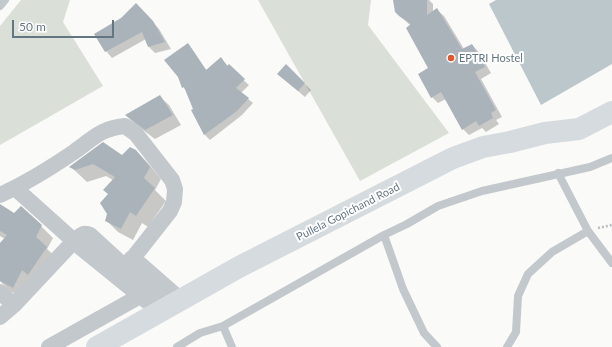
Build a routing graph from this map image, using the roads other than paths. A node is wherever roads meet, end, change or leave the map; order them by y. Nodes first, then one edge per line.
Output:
1 (5, 0) edge
2 (0, 6) edge
3 (612, 112) edge
4 (612, 121) edge
5 (612, 158) edge
6 (558, 173) junction
7 (15, 188) junction
8 (0, 195) edge
9 (588, 231) junction
10 (384, 235) junction
11 (77, 244) junction
12 (612, 263) edge
13 (125, 267) junction
14 (0, 292) edge
15 (140, 296) junction
16 (179, 303) junction
17 (14, 305) junction
18 (0, 317) edge
19 (223, 326) junction
20 (49, 347) edge
21 (97, 347) edge
22 (117, 347) edge
23 (177, 347) edge
24 (232, 347) edge
25 (437, 347) edge
26 (507, 347) edge

1 - 2 lane
3 - 16 street, Pullela Gopichand Road
4 - 16 street, Pullela Gopichand Road
5 - 6 lane
6 - 9 lane
6 - 10 lane
7 - 8 street
7 - 11 street
7 - 13 street
9 - 12 lane
9 - 26 lane
10 - 19 lane
10 - 25 lane
11 - 13 street
11 - 17 street
13 - 15 street
13 - 16 street
14 - 17 street
15 - 16 street
15 - 20 street
16 - 21 street, Pullela Gopichand Road
16 - 22 street, Pullela Gopichand Road
17 - 18 street
19 - 23 lane
19 - 24 lane

